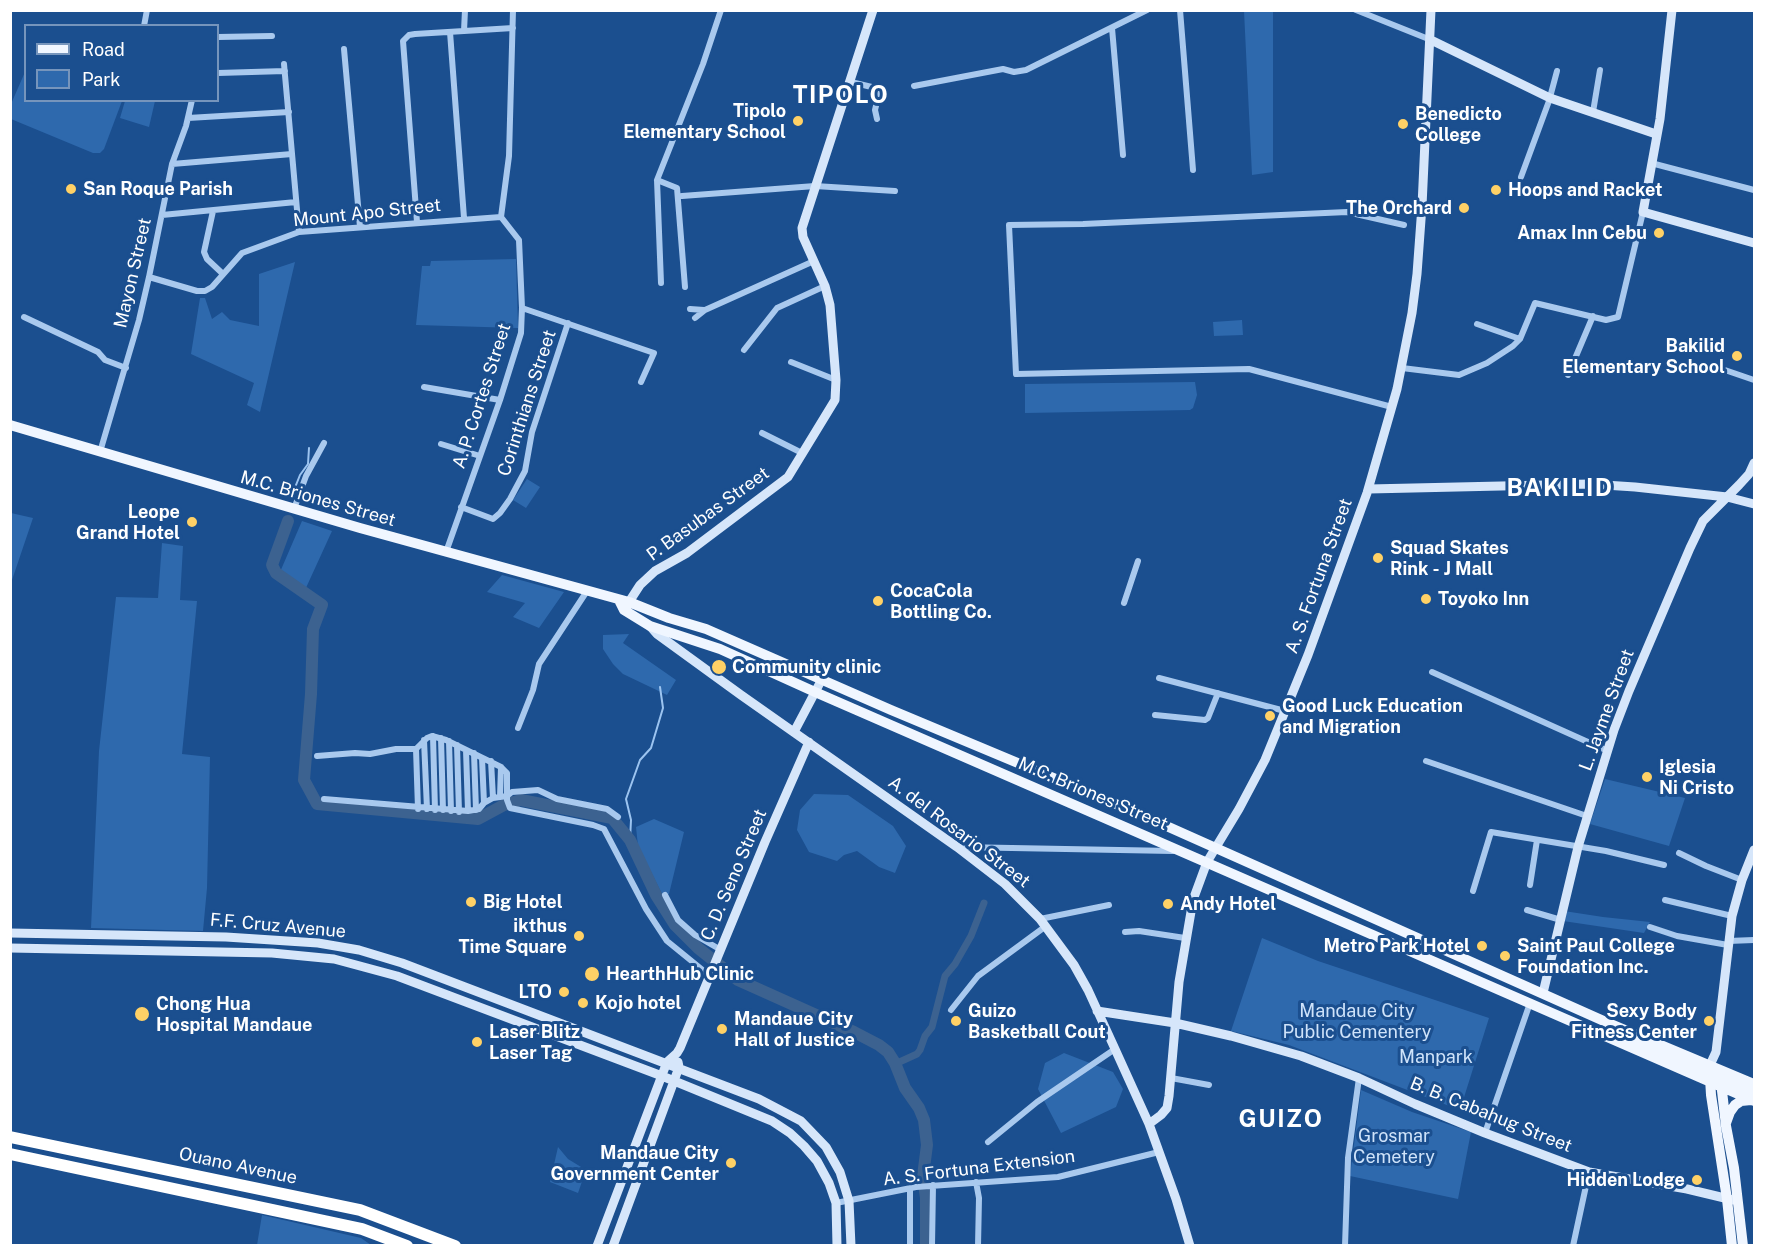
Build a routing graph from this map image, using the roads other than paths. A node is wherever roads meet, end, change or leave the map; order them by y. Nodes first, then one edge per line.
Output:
1 (465, 10) edge
2 (513, 10) edge
3 (721, 10) edge
4 (873, 10) edge
5 (1147, 10) edge
6 (1180, 10) edge
7 (1356, 10) edge
8 (1431, 10) edge
9 (1672, 10) edge
10 (513, 27) junction
11 (1112, 28) junction
12 (464, 31) junction
13 (450, 32) junction
14 (272, 36) dead end
15 (219, 37) edge
16 (1431, 40) junction
17 (344, 49) dead end
18 (1600, 70) dead end
19 (1557, 71) dead end
20 (219, 73) edge
21 (851, 82) junction
22 (914, 86) dead end
23 (1550, 98) junction
24 (192, 102) edge
25 (289, 112) junction
26 (1593, 112) junction
27 (188, 118) junction
28 (877, 119) dead end
29 (1656, 134) junction
30 (292, 154) junction
31 (1123, 155) dead end
32 (1651, 163) junction
33 (172, 164) junction
34 (1193, 170) dead end
35 (1521, 177) dead end
36 (657, 180) junction
37 (815, 186) junction
38 (1755, 190) edge
39 (895, 192) dead end
40 (682, 196) dead end
41 (296, 202) junction
42 (213, 211) junction
43 (1643, 212) junction
44 (162, 215) junction
45 (501, 217) junction
46 (464, 218) junction
47 (417, 222) junction
48 (1404, 225) dead end
49 (360, 227) junction
50 (299, 232) junction
51 (1755, 243) edge
52 (814, 261) junction
53 (224, 274) junction
54 (149, 277) junction
55 (661, 283) dead end
56 (825, 286) junction
57 (685, 287) dead end
58 (522, 308) junction
59 (690, 309) dead end
60 (705, 310) junction
61 (1593, 316) junction
62 (24, 317) dead end
63 (695, 318) dead end
64 (568, 323) junction
65 (1477, 324) dead end
66 (1520, 339) junction
67 (744, 350) dead end
68 (791, 362) dead end
69 (126, 368) junction
70 (1402, 368) junction
71 (1719, 368) dead end
72 (1568, 375) dead end
73 (836, 380) junction
74 (1755, 380) edge
75 (641, 382) dead end
76 (424, 387) dead end
77 (500, 400) junction
78 (1392, 407) junction
79 (10, 425) edge
80 (762, 433) dead end
81 (324, 443) dead end
82 (441, 444) dead end
83 (100, 452) junction
84 (802, 453) junction
85 (480, 456) junction
86 (1755, 463) edge
87 (1368, 489) junction
88 (1727, 497) junction
89 (1755, 504) edge
90 (461, 507) junction
91 (294, 509) junction
92 (446, 552) junction
93 (1138, 561) dead end
94 (587, 591) junction
95 (624, 601) junction
96 (1124, 603) dead end
97 (650, 626) junction
98 (1432, 672) dead end
99 (1159, 678) dead end
100 (822, 679) junction
101 (815, 692) junction
102 (1218, 693) junction
103 (1285, 711) junction
104 (1155, 715) dead end
105 (519, 728) dead end
106 (794, 732) junction
107 (433, 736) junction
108 (441, 738) junction
109 (424, 740) junction
110 (449, 741) junction
111 (809, 742) junction
112 (457, 745) junction
113 (416, 749) junction
114 (466, 750) junction
115 (1608, 751) junction
116 (474, 753) junction
117 (317, 756) dead end
118 (482, 758) junction
119 (491, 761) junction
120 (1426, 761) dead end
121 (466, 776) junction
122 (450, 777) junction
123 (458, 777) junction
124 (442, 778) junction
125 (434, 779) junction
126 (418, 780) junction
127 (426, 780) junction
128 (324, 799) dead end
129 (503, 800) junction
130 (484, 803) junction
131 (418, 809) junction
132 (427, 809) junction
133 (435, 810) junction
134 (443, 810) junction
135 (476, 810) junction
136 (451, 811) junction
137 (468, 811) junction
138 (459, 812) junction
139 (1587, 816) junction
140 (618, 817) dead end
141 (1537, 840) junction
142 (957, 847) junction
143 (1578, 847) junction
144 (1215, 849) junction
145 (1755, 850) edge
146 (1184, 851) junction
147 (1679, 853) dead end
148 (1207, 862) junction
149 (1664, 865) dead end
150 (1742, 880) junction
151 (1530, 885) dead end
152 (1473, 891) dead end
153 (665, 895) dead end
154 (1665, 900) dead end
155 (1109, 905) dead end
156 (1527, 910) dead end
157 (1732, 916) junction
158 (1560, 920) junction
159 (1043, 922) junction
160 (1650, 927) dead end
161 (1125, 932) dead end
162 (10, 933) edge
163 (1185, 938) junction
164 (1755, 940) edge
165 (1728, 943) junction
166 (10, 948) edge
167 (719, 953) junction
168 (711, 974) junction
169 (1543, 993) junction
170 (1530, 1003) junction
171 (1566, 1004) junction
172 (951, 1010) dead end
173 (1097, 1011) junction
174 (1559, 1015) junction
175 (1175, 1023) junction
176 (1607, 1029) junction
177 (1115, 1049) junction
178 (1716, 1052) junction
179 (677, 1053) junction
180 (1694, 1059) junction
181 (667, 1062) junction
182 (1710, 1065) junction
183 (679, 1067) junction
184 (1722, 1069) junction
185 (1690, 1073) junction
186 (662, 1076) junction
187 (1171, 1078) junction
188 (1359, 1078) junction
189 (674, 1081) junction
190 (1752, 1081) edge
191 (1715, 1084) junction
192 (1209, 1085) dead end
193 (1753, 1098) edge
194 (1712, 1105) junction
195 (1149, 1124) junction
196 (1726, 1126) junction
197 (1485, 1132) junction
198 (10, 1137) edge
199 (28, 1141) junction
200 (988, 1142) dead end
201 (1159, 1152) junction
202 (10, 1154) edge
203 (631, 1157) junction
204 (27, 1158) junction
205 (644, 1162) junction
206 (1589, 1172) junction
207 (976, 1182) junction
208 (931, 1185) junction
209 (913, 1188) junction
210 (1733, 1200) junction
211 (849, 1201) junction
212 (836, 1203) junction
213 (386, 1242) edge
214 (407, 1245) edge
215 (454, 1245) edge
216 (597, 1245) edge
217 (613, 1245) edge
218 (837, 1245) edge
219 (850, 1245) edge
220 (910, 1245) edge
221 (932, 1245) edge
222 (978, 1245) edge
223 (1190, 1245) edge
224 (1345, 1245) edge
225 (1573, 1245) edge
226 (1732, 1245) edge
227 (1743, 1245) edge

1 - 12 street
2 - 10 street
3 - 36 street
4 - 21 street, P. Basubas Street
5 - 11 street
6 - 34 street
7 - 16 street
8 - 16 street, A. S. Fortuna Street
9 - 29 street
10 - 12 street
10 - 45 street
11 - 22 street
11 - 31 street
12 - 13 street
13 - 46 street
13 - 47 street
14 - 15 street
16 - 23 street
16 - 70 street, A. S. Fortuna Street
17 - 49 street
18 - 26 street
19 - 23 street
20 - 25 street
21 - 28 street
21 - 37 street, P. Basubas Street
23 - 26 street
23 - 35 street
24 - 27 street, Mayon Street
25 - 27 street
25 - 30 street
26 - 29 street
27 - 33 street, Mayon Street
29 - 32 street
30 - 33 street
30 - 41 street
32 - 38 street
32 - 43 street
33 - 44 street, Mayon Street
36 - 55 street
36 - 57 street
37 - 39 street
37 - 40 street
37 - 52 street, P. Basubas Street
41 - 42 street
41 - 50 street
42 - 44 street
42 - 53 street
43 - 51 street
43 - 61 street
44 - 54 street, Mayon Street
45 - 46 street, Mount Apo Street
45 - 58 street, A. P. Cortes Street
46 - 47 street, Mount Apo Street
47 - 49 street, Mount Apo Street
48 - 78 street
49 - 50 street, Mount Apo Street
50 - 53 street, Mount Apo Street
52 - 56 street, P. Basubas Street
52 - 60 street
53 - 54 street, Mount Apo Street
54 - 69 street, Mayon Street
56 - 67 street
56 - 73 street, P. Basubas Street
58 - 64 street
58 - 77 street, A. P. Cortes Street
59 - 60 street
60 - 63 street
61 - 66 street
61 - 72 street
62 - 69 street
64 - 75 street
64 - 90 street, Corinthians Street
65 - 66 street
66 - 70 street
68 - 73 street
69 - 83 street, Mayon Street
70 - 78 street, A. S. Fortuna Street
71 - 74 street
73 - 84 street, P. Basubas Street
76 - 77 street
77 - 85 street, A. P. Cortes Street
78 - 87 street, A. S. Fortuna Street
79 - 83 main road, M.C. Briones Street
80 - 84 street
81 - 91 street
82 - 85 street
83 - 91 main road, M.C. Briones Street
84 - 95 street, P. Basubas Street
85 - 90 street, A. P. Cortes Street
86 - 88 street, L. Jayme Street
87 - 88 street
87 - 103 street, A. S. Fortuna Street
88 - 89 street
88 - 115 street, L. Jayme Street
90 - 92 street, A. P. Cortes Street
91 - 92 main road, M.C. Briones Street
92 - 94 main road, M.C. Briones Street
93 - 96 street
94 - 95 main road, M.C. Briones Street
94 - 105 street
95 - 97 main road, M.C. Briones Street
95 - 100 main road, M.C. Briones Street
97 - 101 main road, M.C. Briones Street
97 - 106 street, A. del Rosario Street
98 - 115 street
99 - 102 street
100 - 101 street
100 - 144 main road, M.C. Briones Street
101 - 106 street
101 - 146 main road, M.C. Briones Street
102 - 103 street
102 - 104 street
103 - 144 street, A. S. Fortuna Street
106 - 111 street, A. del Rosario Street
107 - 108 street
107 - 109 street
107 - 125 street
108 - 110 street
108 - 124 street
109 - 113 street
109 - 127 street
110 - 112 street
110 - 122 street
111 - 142 street, A. del Rosario Street
111 - 167 street, C. D. Seno Street
112 - 114 street
112 - 123 street
113 - 117 street
113 - 126 street
114 - 116 street
114 - 121 street
115 - 139 street, L. Jayme Street
116 - 118 street
116 - 135 street
118 - 119 street
118 - 130 street
119 - 129 street
119 - 129 street
120 - 139 street
121 - 123 street
121 - 137 street
122 - 123 street
122 - 124 street
122 - 136 street
123 - 138 street
124 - 125 street
124 - 134 street
125 - 127 street
125 - 133 street
126 - 127 street
126 - 131 street
127 - 132 street
128 - 131 street
129 - 130 street
129 - 140 street
129 - 168 street
130 - 135 street
131 - 132 street
132 - 133 street
133 - 134 street
134 - 136 street
135 - 137 street
136 - 138 street
137 - 138 street
139 - 143 street, L. Jayme Street
141 - 143 street
141 - 151 street
141 - 152 street
142 - 146 street
142 - 159 street, A. del Rosario Street
143 - 149 street
143 - 158 street, L. Jayme Street
144 - 148 street, A. S. Fortuna Street
144 - 169 main road, M.C. Briones Street
145 - 150 street
146 - 148 main road, M.C. Briones Street
147 - 150 street
148 - 163 street, A. S. Fortuna Street
148 - 170 main road, M.C. Briones Street
150 - 157 street
153 - 167 street
154 - 157 street
155 - 159 street
156 - 158 street
157 - 165 street
158 - 169 street, L. Jayme Street
159 - 172 street
159 - 173 street, A. del Rosario Street
160 - 165 street
161 - 163 street
162 - 181 street, F.F. Cruz Avenue
163 - 175 street, A. S. Fortuna Street
164 - 165 street
165 - 178 street
166 - 186 street, F.F. Cruz Avenue
167 - 168 street, C. D. Seno Street
168 - 179 street, C. D. Seno Street
169 - 171 main road, M.C. Briones Street
170 - 174 main road, M.C. Briones Street
170 - 197 street
171 - 176 main road, M.C. Briones Street
171 - 180 main road, M.C. Briones Street
173 - 175 street, B. B. Cabahug Street
173 - 177 street, A. del Rosario Street
174 - 176 main road, M.C. Briones Street
174 - 185 main road, M.C. Briones Street
175 - 187 street, A. S. Fortuna Street
175 - 188 street, B. B. Cabahug Street
176 - 193 main road, bridge
177 - 195 street, A. del Rosario Street
177 - 200 street
178 - 182 street
178 - 184 street
179 - 181 street, C. D. Seno Street
179 - 183 street
180 - 182 main road, M.C. Briones Street
180 - 185 main road
181 - 183 street, F.F. Cruz Avenue
181 - 186 street, C. D. Seno Street
182 - 184 main road, M.C. Briones Street
182 - 191 main road
183 - 189 street
183 - 211 street, F.F. Cruz Avenue
184 - 190 main road, M.C. Briones Street
184 - 191 main road
185 - 191 main road, M.C. Briones Street
185 - 194 main road
186 - 189 street, F.F. Cruz Avenue
186 - 203 street, C. D. Seno Street
187 - 192 street
187 - 195 street, A. S. Fortuna Street
188 - 197 street, B. B. Cabahug Street
188 - 224 street
189 - 205 street
189 - 212 street, F.F. Cruz Avenue
191 - 193 main road, M.C. Briones Street
191 - 194 main road
191 - 196 main road
193 - 196 main road
194 - 210 main road
195 - 201 street, A. del Rosario Street
196 - 210 main road
197 - 206 street, B. B. Cabahug Street
198 - 199 highway, Ouano Avenue
199 - 204 highway
199 - 215 highway, Ouano Avenue
201 - 207 street, A. S. Fortuna Extension
201 - 223 street, A. del Rosario Street
202 - 204 highway, Ouano Avenue
203 - 205 street
203 - 216 street, C. D. Seno Street
204 - 213 highway, Ouano Avenue
205 - 217 street
206 - 210 street, B. B. Cabahug Street
206 - 225 street
207 - 208 street, A. S. Fortuna Extension
207 - 222 street
208 - 209 street, A. S. Fortuna Extension
208 - 221 street
209 - 211 street, A. S. Fortuna Extension
209 - 220 street
210 - 226 main road
210 - 227 main road
211 - 212 street, A. S. Fortuna Extension
211 - 219 street, F.F. Cruz Avenue
212 - 218 street
213 - 214 highway, Ouano Avenue

